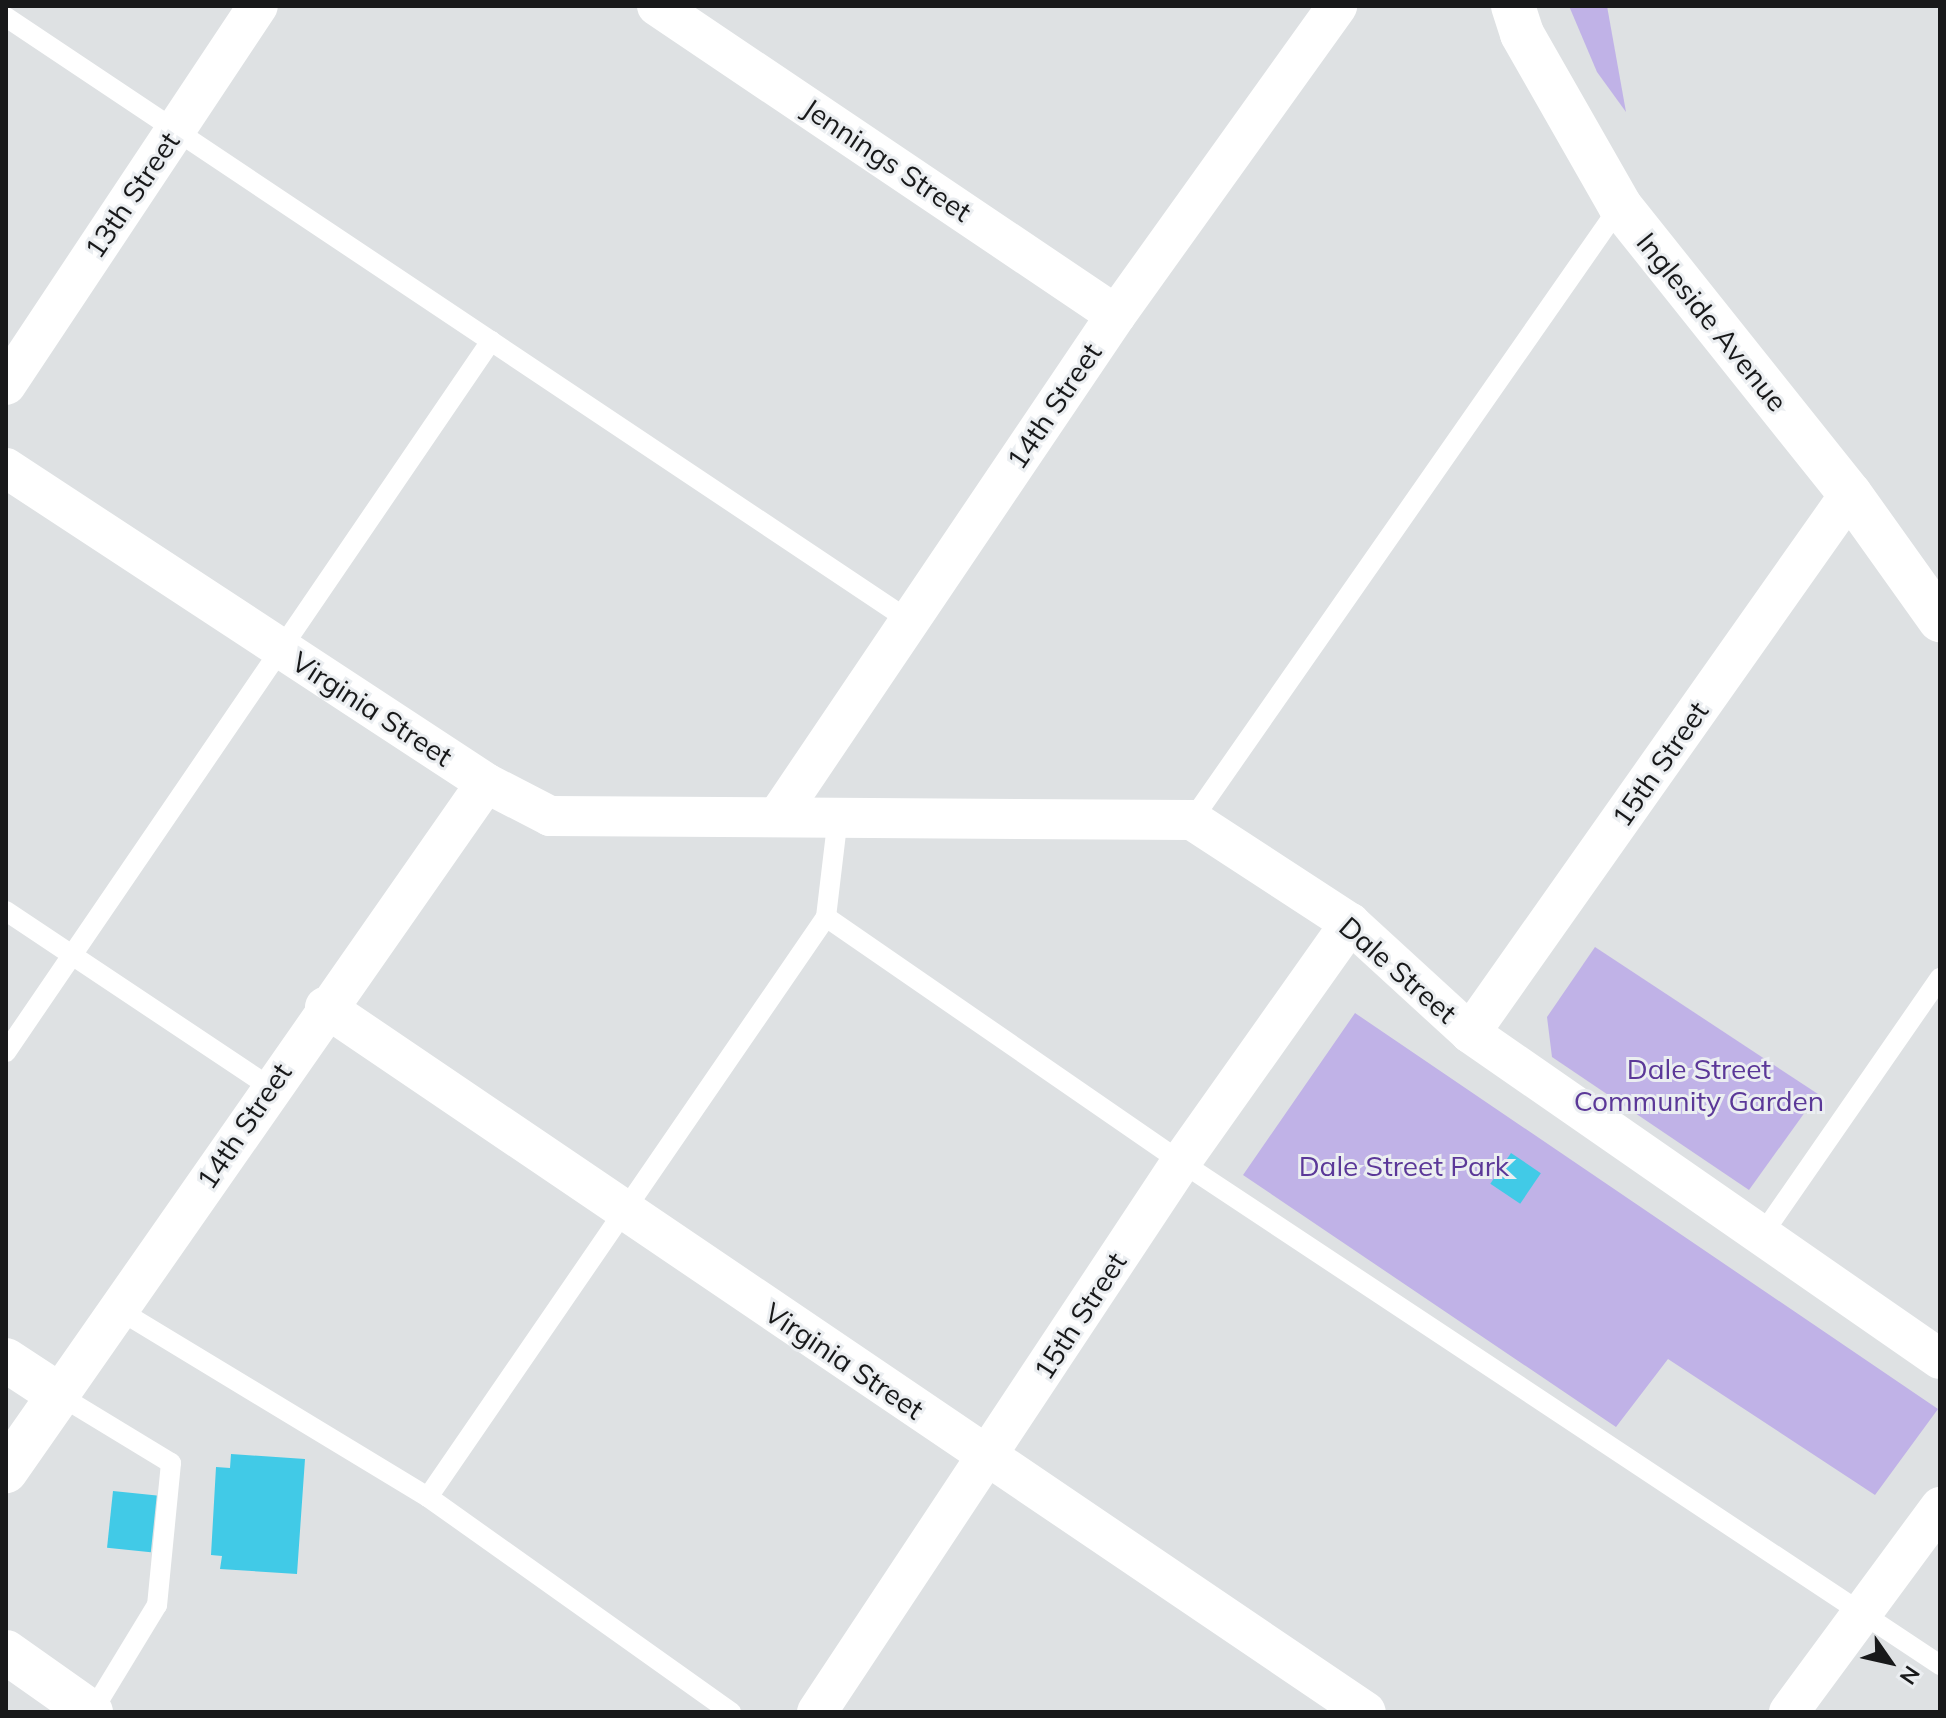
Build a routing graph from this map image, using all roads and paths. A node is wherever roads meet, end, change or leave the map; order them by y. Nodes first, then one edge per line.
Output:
1 (258, 6) edge
2 (1513, 6) edge
3 (1325, 9) edge
4 (679, 12) edge
5 (6, 17) edge
6 (175, 130) junction
7 (1620, 206) junction
8 (1116, 315) junction
9 (491, 341) junction
10 (6, 385) edge
11 (6, 468) edge
12 (1850, 494) junction
13 (1940, 620) edge
14 (910, 621) junction
15 (277, 647) junction
16 (486, 783) junction
17 (780, 813) junction
18 (838, 816) junction
19 (1192, 820) junction
20 (6, 911) edge
21 (826, 917) junction
22 (1350, 923) junction
23 (71, 953) junction
24 (1940, 978) edge
25 (325, 1007) junction
26 (1470, 1033) junction
27 (6, 1052) edge
28 (270, 1087) junction
29 (1181, 1162) junction
30 (622, 1209) junction
31 (1764, 1232) junction
32 (119, 1310) junction
33 (1940, 1359) edge
34 (6, 1360) edge
35 (59, 1395) junction
36 (987, 1458) junction
37 (6, 1471) edge
38 (428, 1497) junction
39 (1940, 1507) edge
40 (1861, 1611) junction
41 (6, 1652) edge
42 (1940, 1665) edge
43 (92, 1712) edge
44 (731, 1712) edge
45 (817, 1712) edge
46 (1366, 1712) edge
47 (1789, 1712) edge

1 - 6 street, 13th Street
2 - 7 street, Ingleside Avenue
3 - 8 street, 14th Street
4 - 8 street, Jennings Street
5 - 6 lane
6 - 9 lane
6 - 10 street, 13th Street
7 - 12 street, Ingleside Avenue
7 - 19 lane
8 - 14 street, 14th Street
9 - 14 lane
9 - 15 lane
11 - 15 street, Virginia Street
12 - 13 street, Ingleside Avenue
12 - 26 street, 15th Street
14 - 17 street, 14th Street
15 - 16 street, Virginia Street
15 - 23 lane
16 - 17 street, Virginia Street
16 - 25 street, 14th Street
17 - 18 street
18 - 19 street
18 - 21 lane
19 - 22 street, Dale Street
20 - 23 lane
21 - 29 lane
21 - 30 lane
22 - 26 street, Dale Street
22 - 29 street, 15th Street
23 - 27 lane
23 - 28 lane
24 - 31 lane
25 - 28 street, 14th Street
25 - 30 street, Virginia Street
26 - 31 street, Dale Street
28 - 32 street, 14th Street
29 - 36 street, 15th Street
29 - 40 lane
30 - 36 street, Virginia Street
30 - 38 lane
31 - 33 street, Dale Street
32 - 35 street, 14th Street
32 - 38 lane
34 - 35 street
35 - 37 street, 14th Street
35 - 43 lane
36 - 45 street, 15th Street
36 - 46 street, Virginia Street
38 - 44 lane
39 - 40 street
40 - 42 lane
40 - 47 street
41 - 43 street

